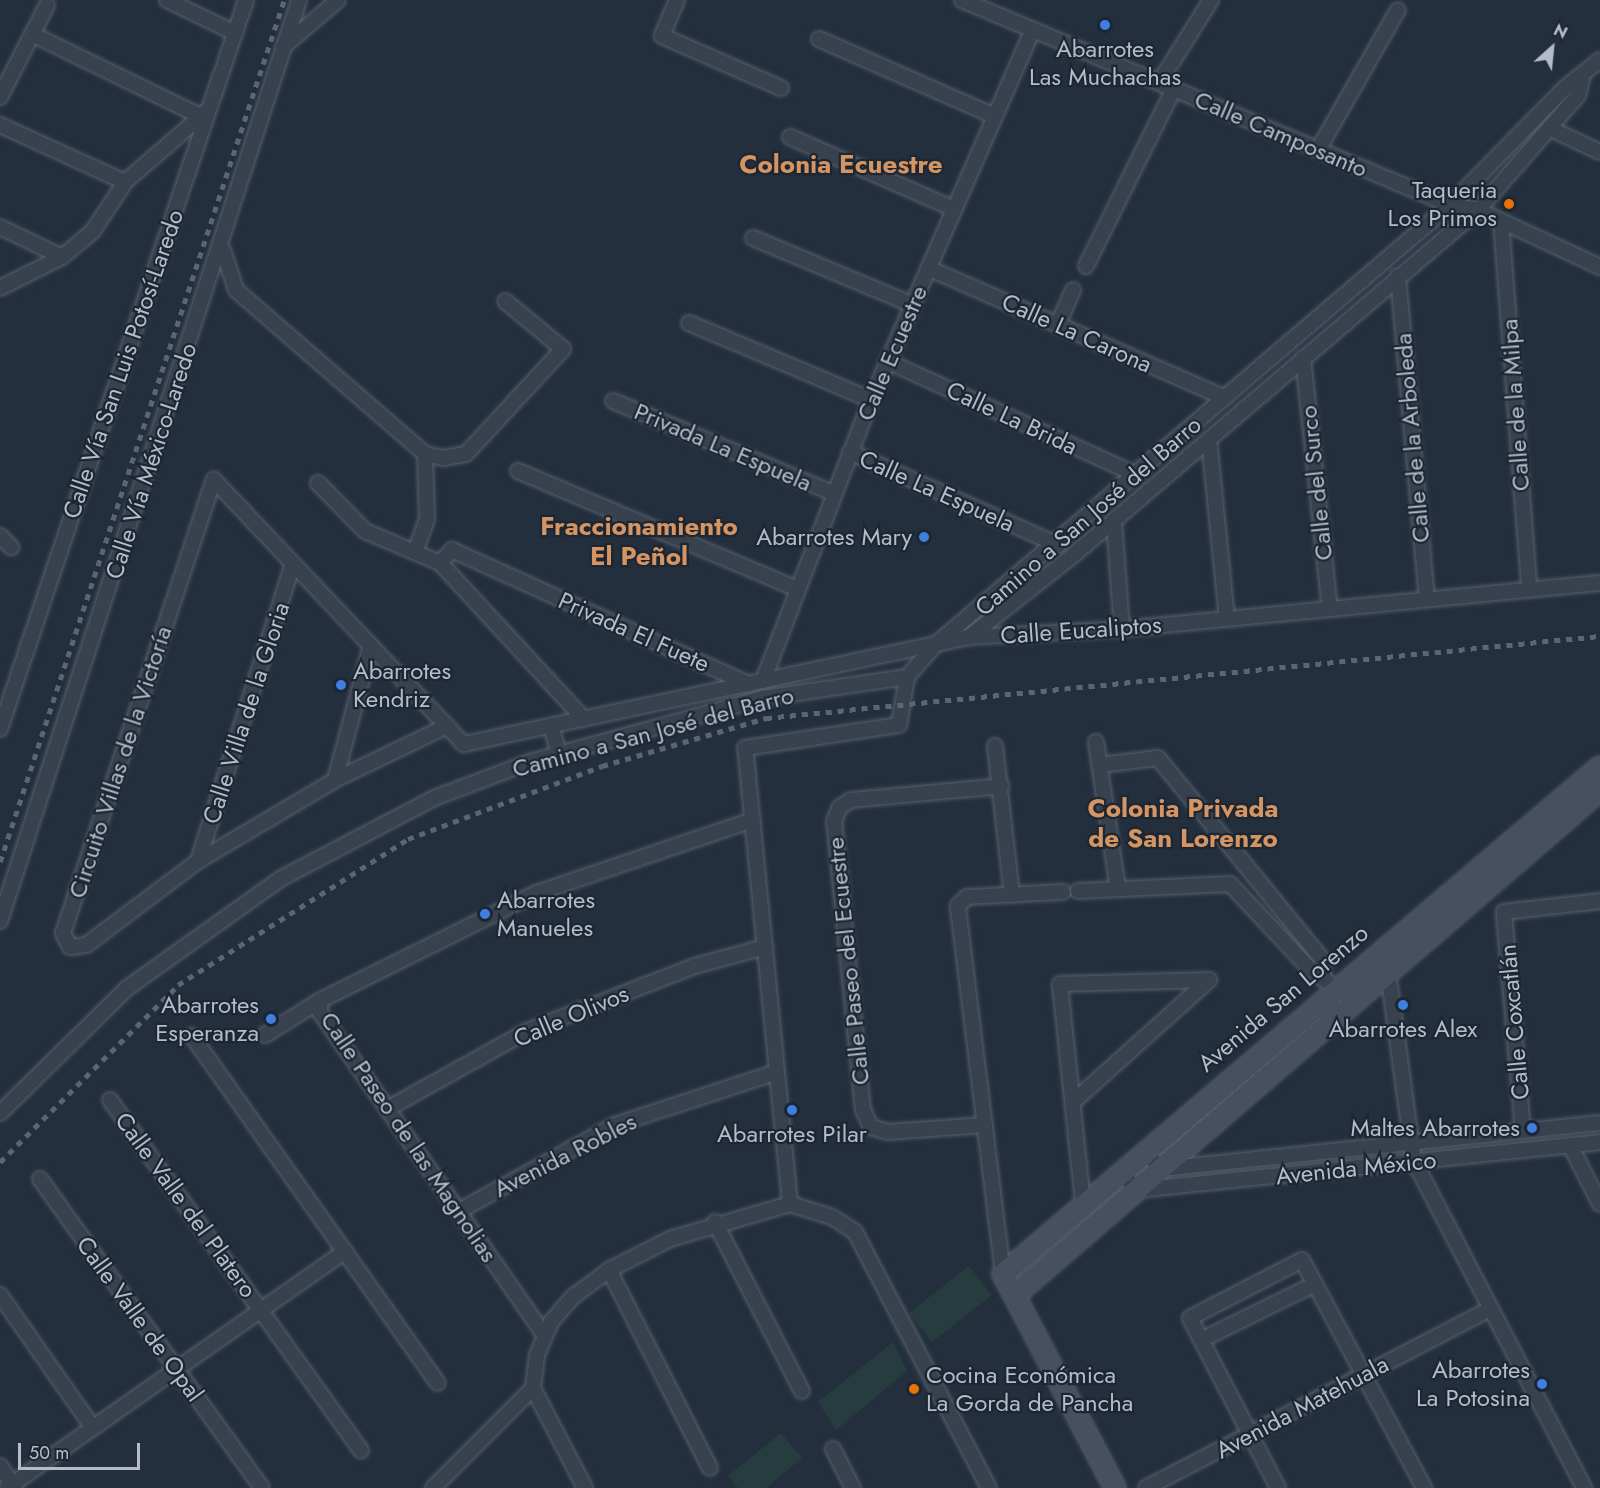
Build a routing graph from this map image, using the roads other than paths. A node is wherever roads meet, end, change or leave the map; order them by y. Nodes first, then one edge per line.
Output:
1 (167, 0) edge
2 (246, 0) edge
3 (299, 0) edge
4 (338, 0) edge
5 (677, 0) edge
6 (962, 0) edge
7 (1001, 0) edge
8 (1211, 0) edge
9 (47, 5) dead end
10 (1398, 10) dead end
11 (993, 13) junction
12 (1033, 30) junction
13 (235, 33) junction
14 (32, 34) junction
15 (819, 39) dead end
16 (282, 48) junction
17 (1600, 60) edge
18 (1582, 79) junction
19 (1159, 83) junction
20 (781, 88) dead end
21 (1174, 89) junction
22 (0, 97) edge
23 (206, 113) junction
24 (992, 115) junction
25 (0, 125) edge
26 (1549, 128) junction
27 (790, 137) dead end
28 (1318, 150) junction
29 (1600, 152) edge
30 (125, 183) junction
31 (1450, 205) junction
32 (954, 209) junction
33 (1478, 210) junction
34 (1501, 221) junction
35 (0, 227) edge
36 (753, 238) dead end
37 (223, 244) junction
38 (62, 257) junction
39 (1086, 266) dead end
40 (1600, 267) edge
41 (928, 268) junction
42 (1398, 276) junction
43 (0, 288) edge
44 (1073, 290) dead end
45 (506, 301) dead end
46 (911, 304) junction
47 (689, 323) dead end
48 (1058, 324) junction
49 (1303, 358) junction
50 (887, 361) junction
51 (1225, 398) junction
52 (871, 400) junction
53 (613, 401) dead end
54 (1209, 439) junction
55 (850, 452) junction
56 (425, 454) junction
57 (518, 471) dead end
58 (1137, 476) junction
59 (318, 483) dead end
60 (833, 493) junction
61 (1113, 521) junction
62 (0, 536) edge
63 (1058, 545) junction
64 (0, 547) edge
65 (415, 552) junction
66 (440, 563) junction
67 (293, 564) junction
68 (1600, 583) edge
69 (795, 588) junction
70 (1529, 589) junction
71 (1427, 599) junction
72 (1330, 609) junction
73 (1227, 618) junction
74 (1122, 629) junction
75 (969, 637) junction
76 (936, 644) junction
77 (371, 646) junction
78 (907, 677) junction
79 (756, 682) junction
80 (584, 719) junction
81 (447, 726) junction
82 (551, 726) junction
83 (0, 729) edge
84 (1096, 742) dead end
85 (464, 744) joint
86 (995, 747) dead end
87 (559, 754) junction
88 (1100, 765) junction
89 (1600, 766) edge
90 (335, 780) junction
91 (1001, 786) junction
92 (1600, 790) edge
93 (753, 820) junction
94 (198, 861) junction
95 (1249, 866) junction
96 (1230, 884) junction
97 (1118, 889) junction
98 (1078, 891) dead end
99 (1063, 892) dead end
100 (1012, 895) junction
101 (1600, 901) edge
102 (0, 921) edge
103 (765, 947) junction
104 (1377, 953) junction
105 (1391, 970) junction
106 (1329, 981) junction
107 (321, 1000) junction
108 (266, 1035) dead end
109 (192, 1036) dead end
110 (777, 1072) junction
111 (110, 1100) dead end
112 (1073, 1102) junction
113 (387, 1109) junction
114 (0, 1113) edge
115 (1600, 1124) edge
116 (985, 1125) junction
117 (1523, 1131) junction
118 (1600, 1142) edge
119 (1408, 1143) junction
120 (1570, 1145) junction
121 (1144, 1150) junction
122 (1414, 1161) junction
123 (1161, 1169) junction
124 (1120, 1170) junction
125 (40, 1179) dead end
126 (1137, 1190) junction
127 (1083, 1203) junction
128 (790, 1204) junction
129 (1600, 1204) edge
130 (459, 1211) junction
131 (715, 1222) junction
132 (345, 1251) junction
133 (609, 1270) junction
134 (1004, 1274) junction
135 (1315, 1284) junction
136 (0, 1295) edge
137 (1015, 1296) junction
138 (1490, 1309) junction
139 (261, 1310) junction
140 (543, 1333) junction
141 (1202, 1340) junction
142 (176, 1369) junction
143 (1364, 1375) junction
144 (438, 1383) dead end
145 (533, 1389) junction
146 (802, 1391) dead end
147 (93, 1428) junction
148 (1250, 1434) junction
149 (833, 1449) dead end
150 (361, 1450) dead end
151 (0, 1466) edge
152 (710, 1468) dead end
153 (440, 1484) edge
154 (11, 1487) edge
155 (262, 1488) edge
156 (585, 1488) edge
157 (853, 1488) edge
158 (989, 1488) edge
159 (1115, 1488) edge
160 (1146, 1488) edge
161 (1278, 1488) edge
162 (1424, 1488) edge
163 (1584, 1488) edge

1 - 13 street
2 - 13 street, Calle Vía San Luis Potosí-Laredo
3 - 16 street, Calle Vía México-Laredo
4 - 16 street
5 - 20 street
6 - 11 street, Calle Camposanto
7 - 11 street
8 - 19 street
9 - 14 street
10 - 28 street
11 - 12 street, Calle Camposanto
12 - 19 street, Calle Camposanto
12 - 24 street, Calle Ecuestre
13 - 23 street, Calle Vía San Luis Potosí-Laredo
14 - 22 street
14 - 23 street
15 - 24 street
16 - 37 street, Calle Vía México-Laredo
17 - 18 street, Camino a San José del Barro
18 - 26 street, Camino a San José del Barro
18 - 31 street, Camino a San José del Barro
19 - 21 street, Calle Camposanto
21 - 28 street, Calle Camposanto
21 - 39 street
23 - 30 street
23 - 83 street, Calle Vía San Luis Potosí-Laredo
24 - 32 street, Calle Ecuestre
25 - 30 street
26 - 29 street
26 - 33 street, Camino a San José del Barro
27 - 32 street
28 - 31 street, Calle Camposanto
30 - 38 street
31 - 33 street, Calle Camposanto
31 - 51 street, Camino a San José del Barro
32 - 41 street, Calle Ecuestre
33 - 34 street, Calle Camposanto
33 - 42 street, Camino a San José del Barro
34 - 40 street, Calle Camposanto
34 - 70 street, Calle de la Milpa
35 - 38 street
36 - 46 street
37 - 56 street
37 - 102 street, Calle Vía México-Laredo
38 - 43 street
41 - 46 street, Calle Ecuestre
41 - 48 street, Calle La Carona
42 - 49 street, Camino a San José del Barro
42 - 71 street, Calle de la Arboleda
44 - 48 street
45 - 56 street
46 - 50 street, Calle Ecuestre
47 - 52 street
48 - 51 street, Calle La Carona
49 - 54 street, Camino a San José del Barro
49 - 72 street, Calle del Surco
50 - 52 street, Calle Ecuestre
50 - 58 street, Calle La Brida
51 - 58 street, Camino a San José del Barro
52 - 55 street, Calle Ecuestre
53 - 60 street, Privada La Espuela
54 - 61 street, Camino a San José del Barro
54 - 73 street
55 - 60 street, Calle Ecuestre
55 - 63 street, Calle La Espuela
56 - 65 street
57 - 69 street
58 - 63 street, Camino a San José del Barro
59 - 65 street
60 - 69 street, Calle Ecuestre
61 - 74 street
61 - 75 street, Camino a San José del Barro
62 - 64 street
63 - 76 street, Camino a San José del Barro
65 - 66 street
66 - 79 street, Privada El Fuete
66 - 80 street
67 - 77 street, Circuito Villas de la Victoría
67 - 94 street, Calle Villa de la Gloria
67 - 94 street, Circuito Villas de la Victoría
68 - 70 street, Calle Eucaliptos
69 - 79 street, Calle Ecuestre
70 - 71 street, Calle Eucaliptos
71 - 72 street, Calle Eucaliptos
72 - 73 street, Calle Eucaliptos
73 - 74 street, Calle Eucaliptos
74 - 75 street, Calle Eucaliptos
75 - 76 street, Calle Eucaliptos
76 - 78 street, Camino a San José del Barro
76 - 79 street, Calle Eucaliptos
77 - 81 street, Circuito Villas de la Victoría
77 - 90 street
78 - 87 street, Camino a San José del Barro
78 - 93 street
79 - 80 street, Calle Eucaliptos
80 - 82 street, Calle Eucaliptos
81 - 85 street, Circuito Villas de la Victoría
81 - 90 street, Circuito Villas de la Victoría
82 - 85 street, Calle Eucaliptos
82 - 87 street
84 - 88 street
86 - 91 street
87 - 114 street, Camino a San José del Barro
88 - 95 street
88 - 97 street
89 - 104 street, Avenida San Lorenzo
90 - 94 street, Circuito Villas de la Victoría
91 - 100 street
91 - 116 street, Calle Paseo del Ecuestre
92 - 105 street, Avenida San Lorenzo
93 - 103 street
93 - 107 street, Calle Paseo de las Magnolias
95 - 96 street
95 - 106 street
96 - 97 street
96 - 106 street
97 - 98 street
99 - 100 street
100 - 116 street
101 - 117 street, Calle Coxcatlán
103 - 110 street
103 - 113 street, Calle Olivos
104 - 105 street
104 - 106 street, Avenida San Lorenzo
105 - 119 street
105 - 123 street, Avenida San Lorenzo
106 - 121 street, Avenida San Lorenzo
107 - 108 street
107 - 113 street, Calle Paseo de las Magnolias
109 - 132 street
110 - 128 street
110 - 130 street, Avenida Robles
111 - 139 street, Calle Valle del Platero
112 - 112 street
112 - 127 street
113 - 130 street, Calle Paseo de las Magnolias
115 - 117 street, Avenida México
116 - 134 street
117 - 119 street, Avenida México
118 - 120 street, Avenida México
119 - 122 street
119 - 123 street, Avenida México
120 - 122 street, Avenida México
120 - 129 street
121 - 123 street
121 - 124 street, Avenida San Lorenzo
122 - 126 street, Avenida México
122 - 138 street
123 - 126 street, Avenida San Lorenzo
124 - 126 street
124 - 127 street, Avenida San Lorenzo
125 - 142 street, Calle Valle de Opal
126 - 137 street, Avenida San Lorenzo
127 - 134 street, Avenida San Lorenzo
128 - 131 street
128 - 158 street
130 - 140 street, Calle Paseo de las Magnolias
131 - 133 street
131 - 146 street
132 - 139 street
132 - 144 street
133 - 140 street
133 - 152 street
134 - 137 street
135 - 141 street
135 - 141 street
135 - 143 street
136 - 147 street
137 - 159 street
138 - 143 street, Avenida Matehuala
138 - 163 street
139 - 142 street
139 - 150 street, Calle Valle del Platero
140 - 145 street
141 - 148 street
142 - 147 street
142 - 155 street, Calle Valle de Opal
143 - 148 street, Avenida Matehuala
143 - 162 street
145 - 153 street
145 - 156 street
147 - 154 street
148 - 160 street, Avenida Matehuala
148 - 161 street
149 - 157 street
151 - 154 street

